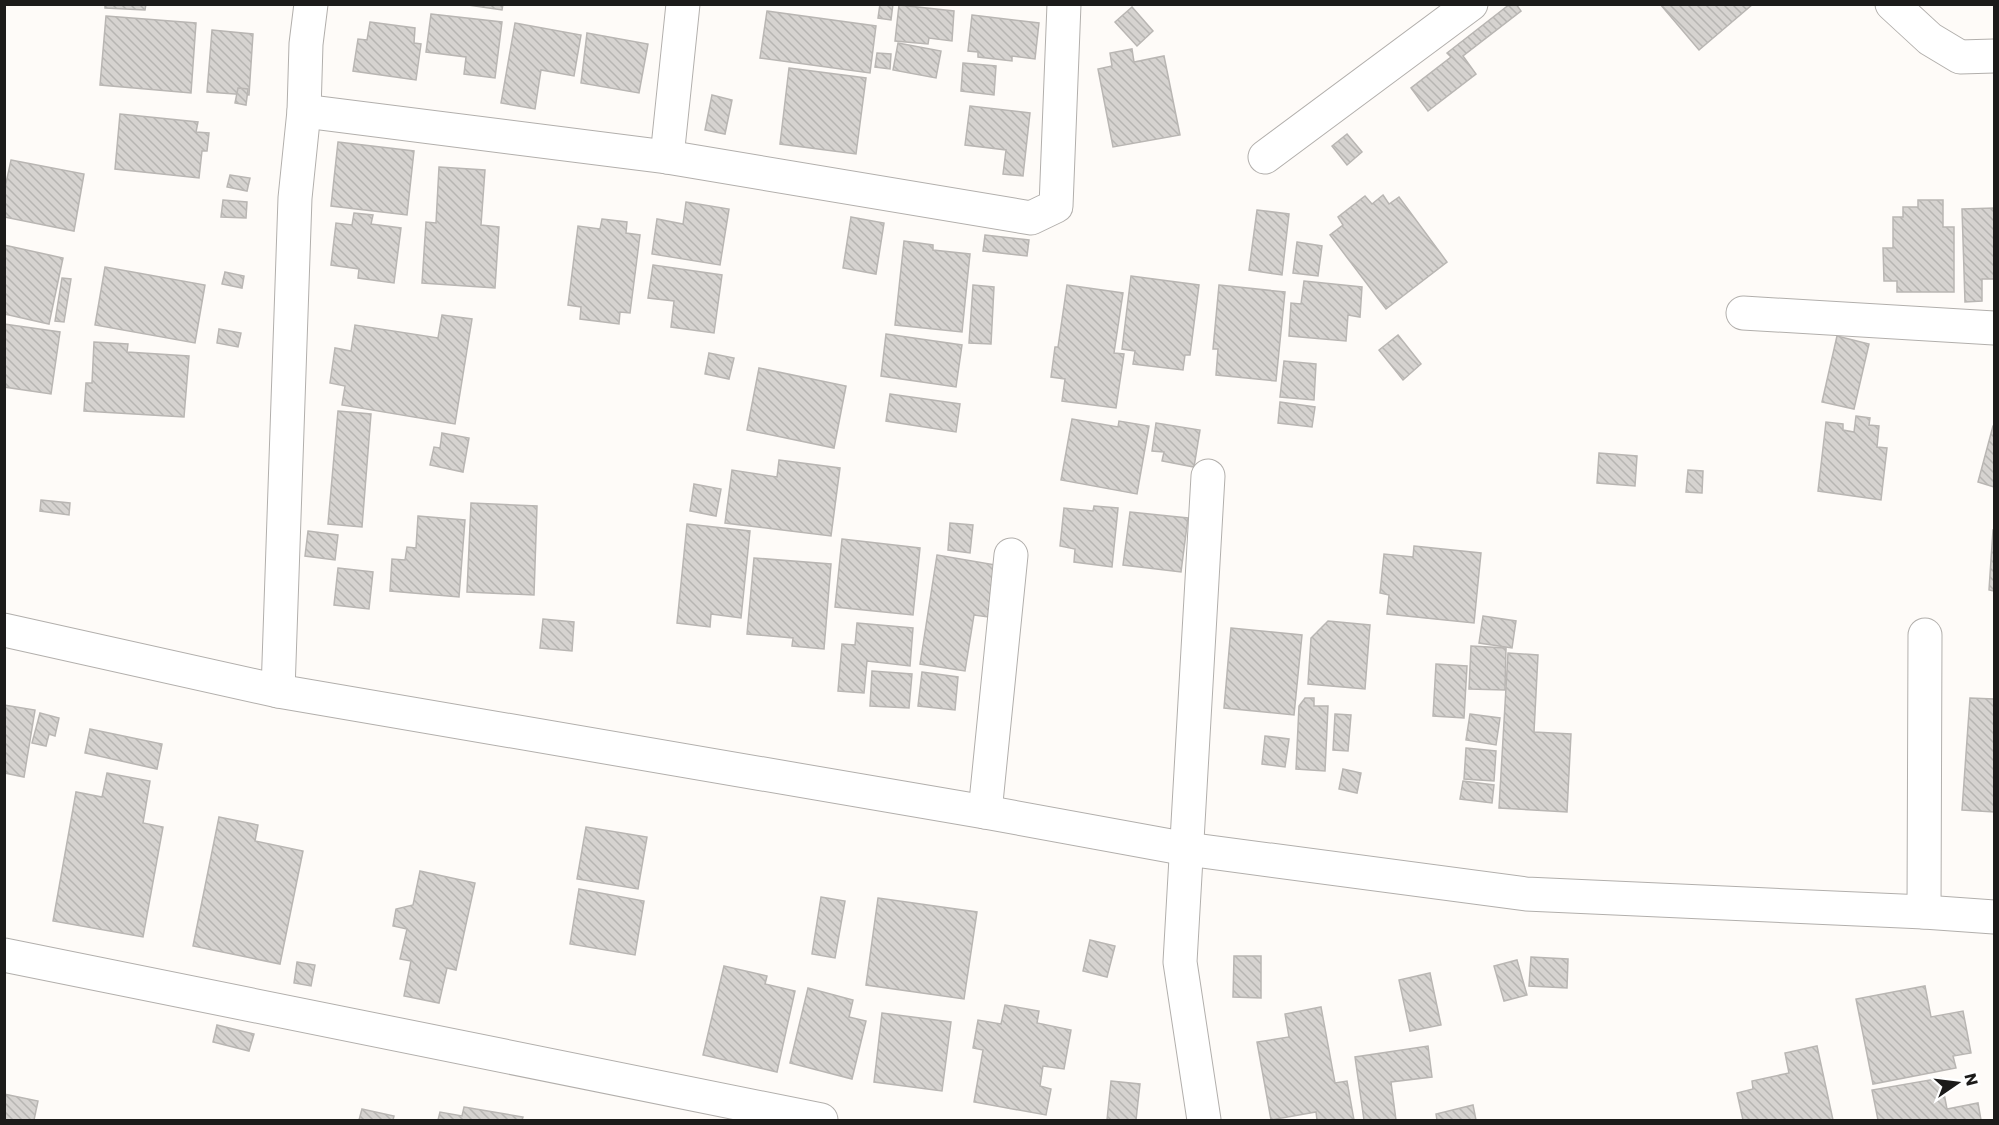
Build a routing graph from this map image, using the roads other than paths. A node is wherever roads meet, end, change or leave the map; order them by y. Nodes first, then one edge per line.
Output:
1 (311, 4) edge
2 (683, 4) edge
3 (1064, 4) edge
4 (1471, 4) edge
5 (1892, 4) edge
6 (1995, 56) edge
7 (304, 111) junction
8 (1265, 156) dead end
9 (667, 157) junction
10 (1743, 314) dead end
11 (1995, 328) edge
12 (1208, 476) dead end
13 (1011, 555) dead end
14 (4, 630) edge
15 (1925, 635) dead end
16 (278, 691) junction
17 (985, 812) junction
18 (1187, 849) junction
19 (1924, 912) junction
20 (1995, 917) edge
21 (4, 955) edge
22 (821, 1120) edge
23 (1204, 1120) edge

1 - 7 street
2 - 9 street
3 - 9 street
4 - 8 street
5 - 6 street
7 - 9 street
7 - 16 street
10 - 11 street
12 - 18 street
13 - 17 street
14 - 16 street
15 - 19 street
16 - 17 street
17 - 18 street
18 - 19 street
18 - 23 street
19 - 20 street
21 - 22 street

